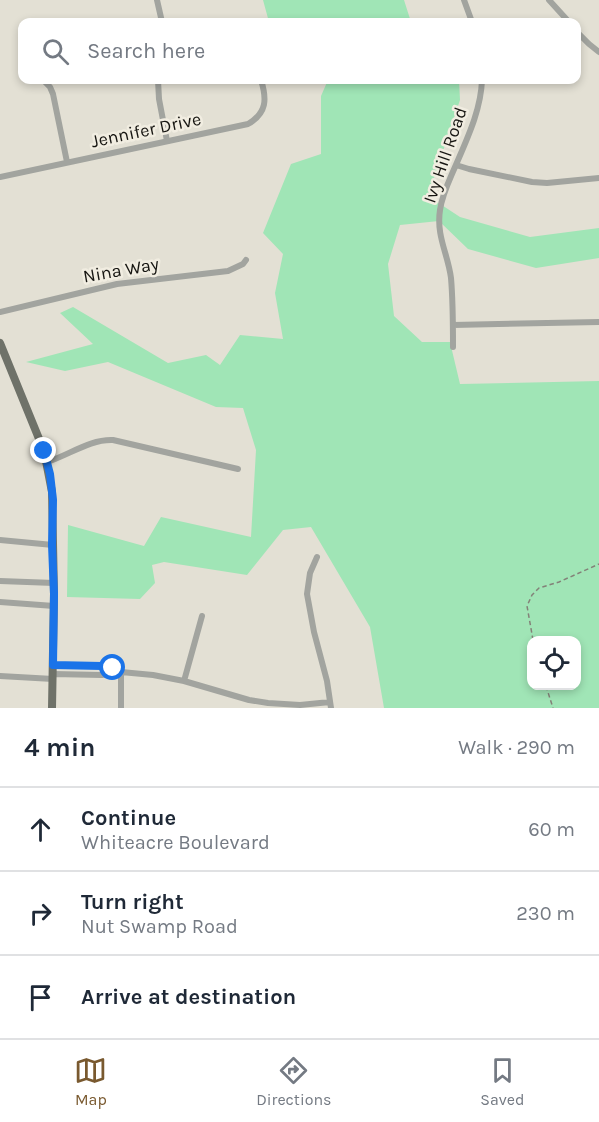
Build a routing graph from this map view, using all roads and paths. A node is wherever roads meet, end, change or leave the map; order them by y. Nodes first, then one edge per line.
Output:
1 (157, 0) edge
2 (466, 0) edge
3 (549, 0) edge
4 (161, 18) edge
5 (471, 18) edge
6 (565, 18) edge
7 (581, 36) edge
8 (599, 52) edge
9 (47, 84) edge
10 (158, 84) edge
11 (262, 84) edge
12 (482, 84) edge
13 (167, 141) junction
14 (67, 162) junction
15 (456, 165) junction
16 (0, 177) edge
17 (599, 178) edge
18 (246, 260) dead end
19 (0, 312) edge
20 (599, 322) edge
21 (453, 325) junction
22 (0, 343) edge
23 (453, 347) dead end
24 (47, 462) junction
25 (238, 469) dead end
26 (0, 540) edge
27 (52, 545) junction
28 (316, 557) dead end
29 (599, 564) edge
30 (0, 581) edge
31 (54, 583) junction
32 (0, 602) edge
33 (54, 606) junction
34 (202, 616) dead end
35 (532, 636) edge
36 (121, 672) junction
37 (53, 673) junction
38 (0, 676) edge
39 (184, 681) junction
40 (547, 690) edge
41 (331, 705) edge
42 (52, 708) edge
43 (121, 708) edge
44 (553, 708) edge

1 - 4 street
2 - 5 street
3 - 6 street
7 - 8 street
9 - 14 street
10 - 13 street
11 - 13 street, Jennifer Drive
12 - 15 street, Ivy Hill Road
13 - 14 street, Jennifer Drive
14 - 16 street, Jennifer Drive
15 - 17 street
15 - 21 street, Ivy Hill Road
18 - 19 street, Nina Way
20 - 21 street
21 - 23 street, Ivy Hill Road
22 - 24 main road
24 - 25 street
24 - 27 main road
26 - 27 street
27 - 31 main road
28 - 41 street
29 - 35 path
30 - 31 street
31 - 33 main road
32 - 33 street
33 - 37 main road
34 - 39 street
36 - 37 street
36 - 39 street
36 - 43 street
37 - 38 street
37 - 42 main road
39 - 41 street
40 - 44 path

